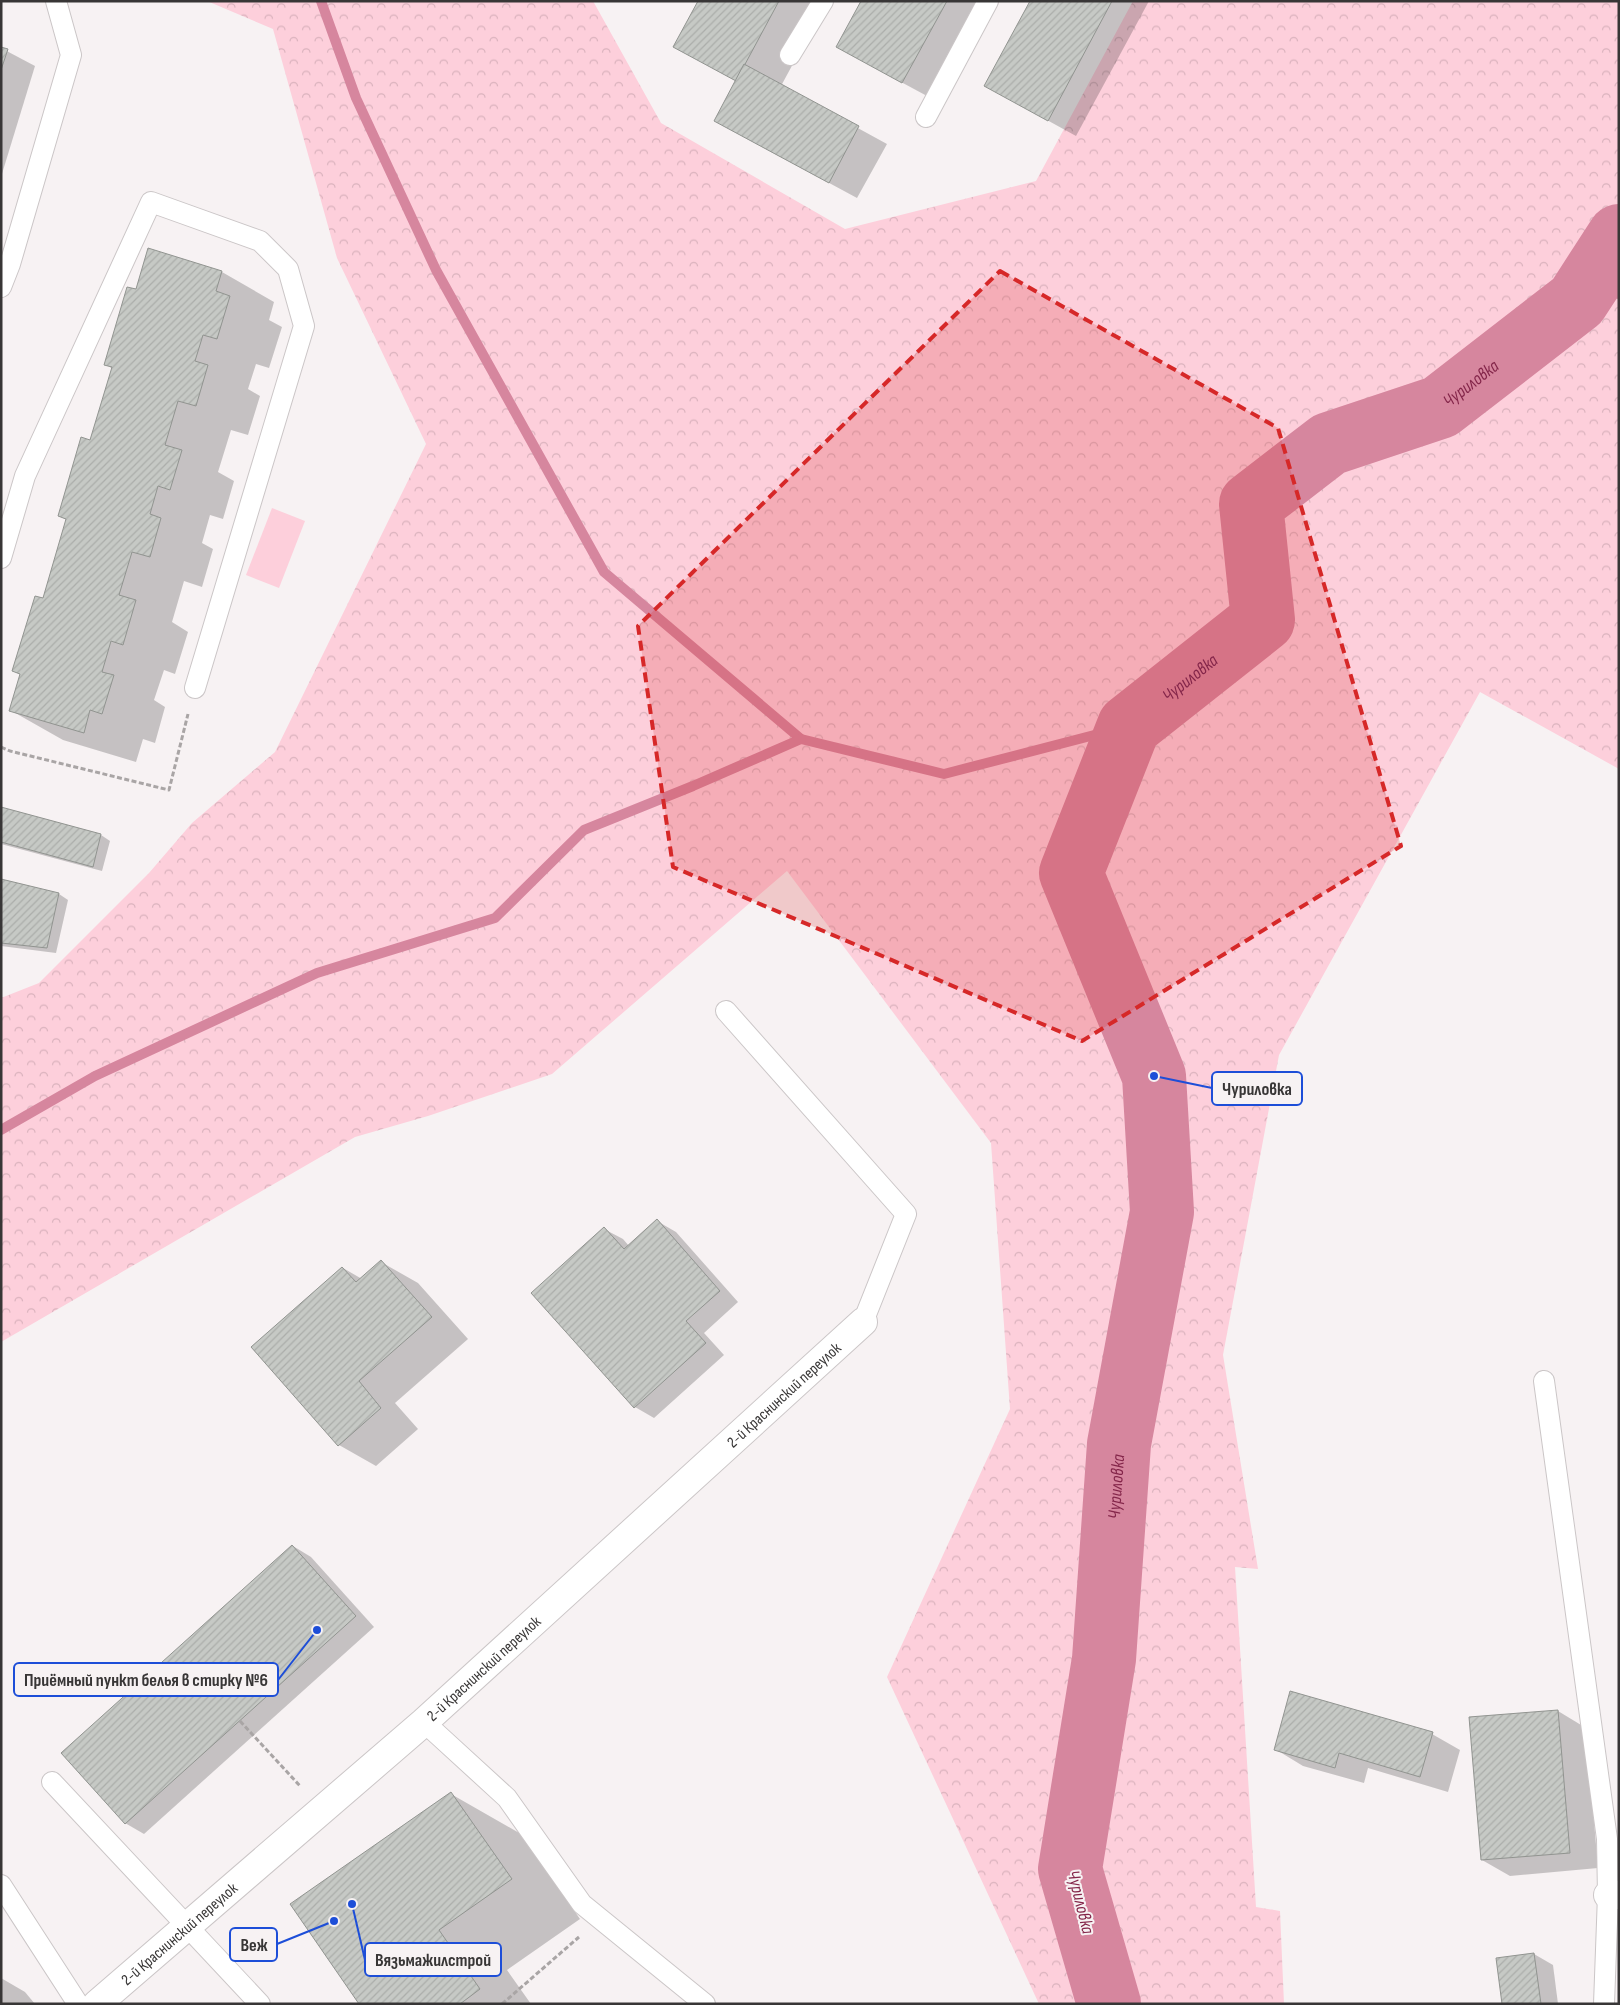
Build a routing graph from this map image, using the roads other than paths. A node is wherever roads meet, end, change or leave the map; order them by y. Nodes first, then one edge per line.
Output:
1 (56, 1) edge
2 (823, 1) edge
3 (988, 1) edge
4 (790, 55) dead end
5 (926, 117) dead end
6 (1, 287) edge
7 (1, 558) edge
8 (195, 688) road end
9 (726, 1011) dead end
10 (863, 1322) joint
11 (1544, 1381) dead end
12 (424, 1722) junction
13 (52, 1782) dead end
14 (3, 1891) edge
15 (1614, 1895) edge
16 (188, 1926) junction
17 (78, 2004) edge
18 (97, 2004) edge
19 (260, 2004) edge
20 (705, 2004) edge
21 (1604, 2004) edge

1 - 6 lane
2 - 4 lane
3 - 5 lane
7 - 8 lane
9 - 10 lane
10 - 12 street, 2-й Краснинский переулок
11 - 15 lane
12 - 16 street, 2-й Краснинский переулок
12 - 20 lane
13 - 16 lane
14 - 17 lane
15 - 21 lane
16 - 18 street, 2-й Краснинский переулок
16 - 19 lane

